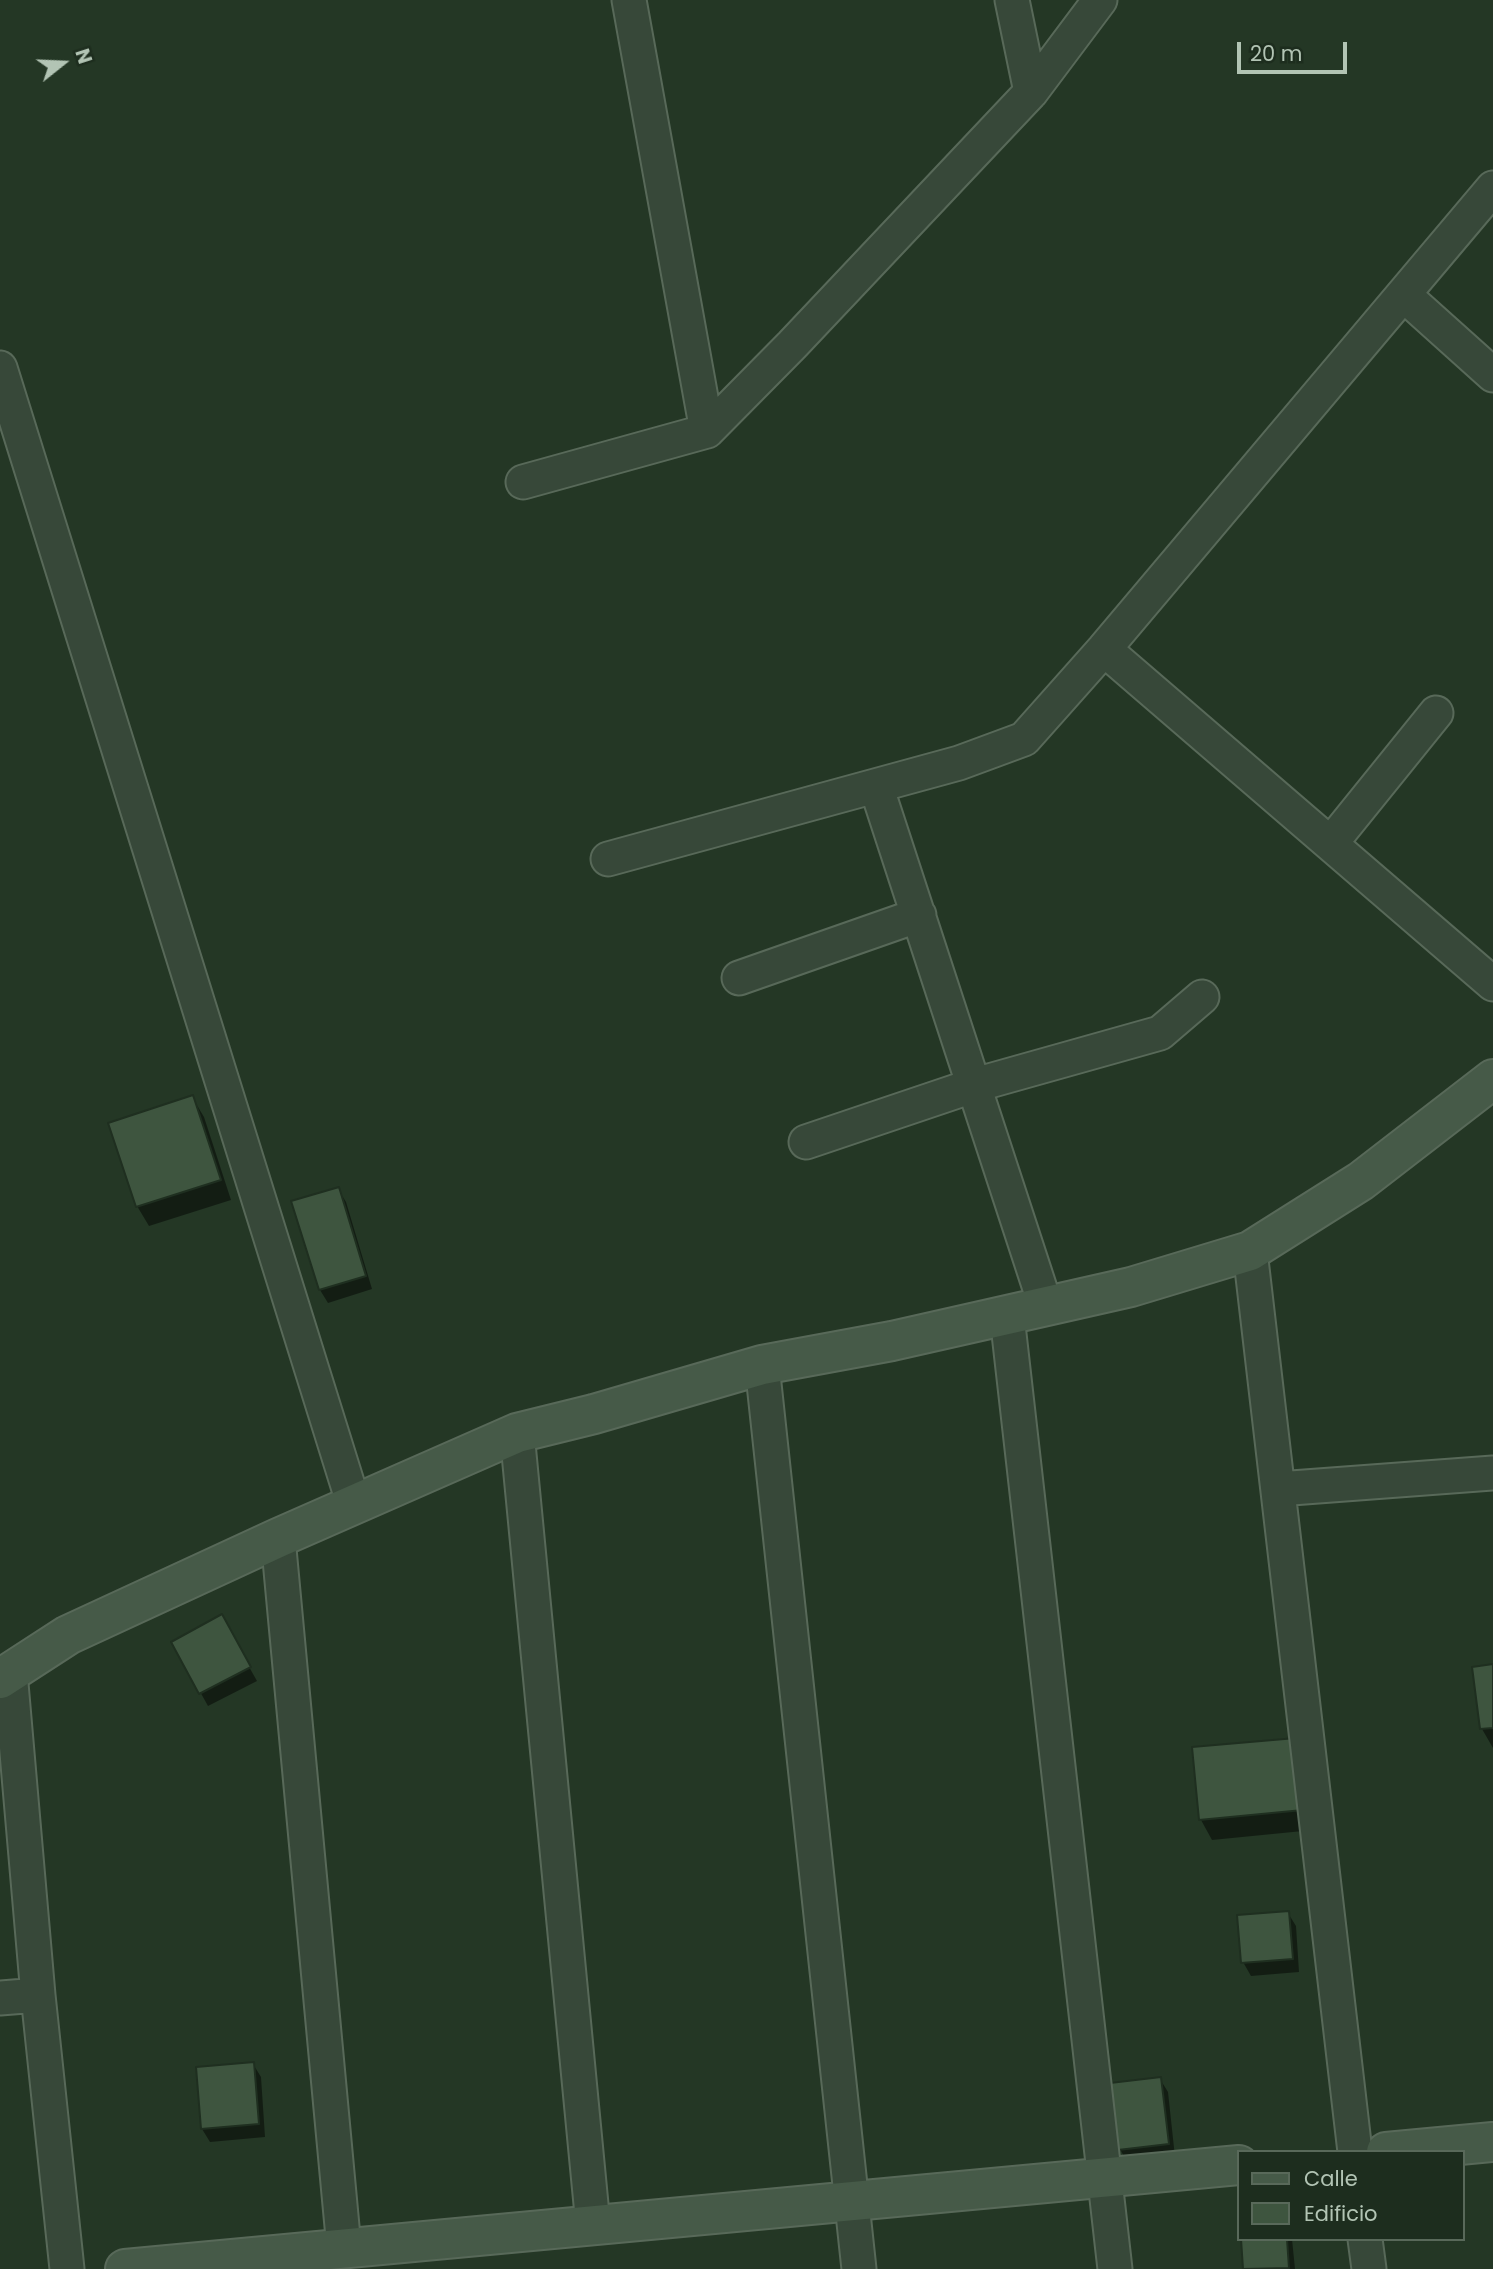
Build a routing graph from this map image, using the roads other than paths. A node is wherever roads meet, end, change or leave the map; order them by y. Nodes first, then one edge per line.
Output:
1 (629, 0) edge
2 (1012, 0) edge
3 (1100, 0) edge
4 (1031, 92) junction
5 (1493, 188) edge
6 (1404, 295) junction
7 (0, 368) edge
8 (1493, 375) edge
9 (707, 430) junction
10 (523, 482) dead end
11 (1104, 649) junction
12 (1436, 713) dead end
13 (876, 786) junction
14 (1331, 843) junction
15 (608, 859) dead end
16 (919, 915) junction
17 (739, 978) dead end
18 (1493, 984) edge
19 (1202, 997) dead end
20 (1493, 1079) edge
21 (975, 1085) junction
22 (806, 1142) dead end
23 (1250, 1251) junction
24 (1046, 1307) junction
25 (1007, 1316) junction
26 (762, 1365) junction
27 (517, 1433) junction
28 (1493, 1473) edge
29 (1278, 1489) junction
30 (354, 1505) junction
31 (278, 1538) junction
32 (5, 1676) edge
33 (38, 1995) junction
34 (0, 1998) edge
35 (1493, 2142) edge
36 (1355, 2150) edge
37 (1407, 2150) edge
38 (1238, 2165) edge
39 (1105, 2178) junction
40 (853, 2201) junction
41 (593, 2225) junction
42 (1365, 2241) edge
43 (344, 2248) junction
44 (66, 2269) edge
45 (125, 2269) edge
46 (859, 2269) edge
47 (1115, 2269) edge
48 (1369, 2269) edge

1 - 9 street
2 - 4 street
3 - 4 street
4 - 9 street
5 - 6 street
6 - 8 street
6 - 11 street
7 - 30 street
9 - 10 street
11 - 13 street
11 - 14 street
12 - 14 street
13 - 15 street
13 - 16 street
14 - 18 street
16 - 17 street
16 - 21 street
19 - 21 street
20 - 23 street
21 - 22 street
21 - 24 street
23 - 24 street
23 - 29 street
24 - 25 street
25 - 26 street
25 - 39 street
26 - 27 street
26 - 40 street
27 - 30 street
27 - 41 street
28 - 29 street
29 - 36 street
30 - 31 street
31 - 32 street
31 - 43 street
32 - 33 street
33 - 34 street
33 - 44 street
35 - 37 street
38 - 39 street
39 - 40 street
39 - 47 street
40 - 41 street
40 - 46 street
41 - 43 street
42 - 48 street
43 - 45 street

